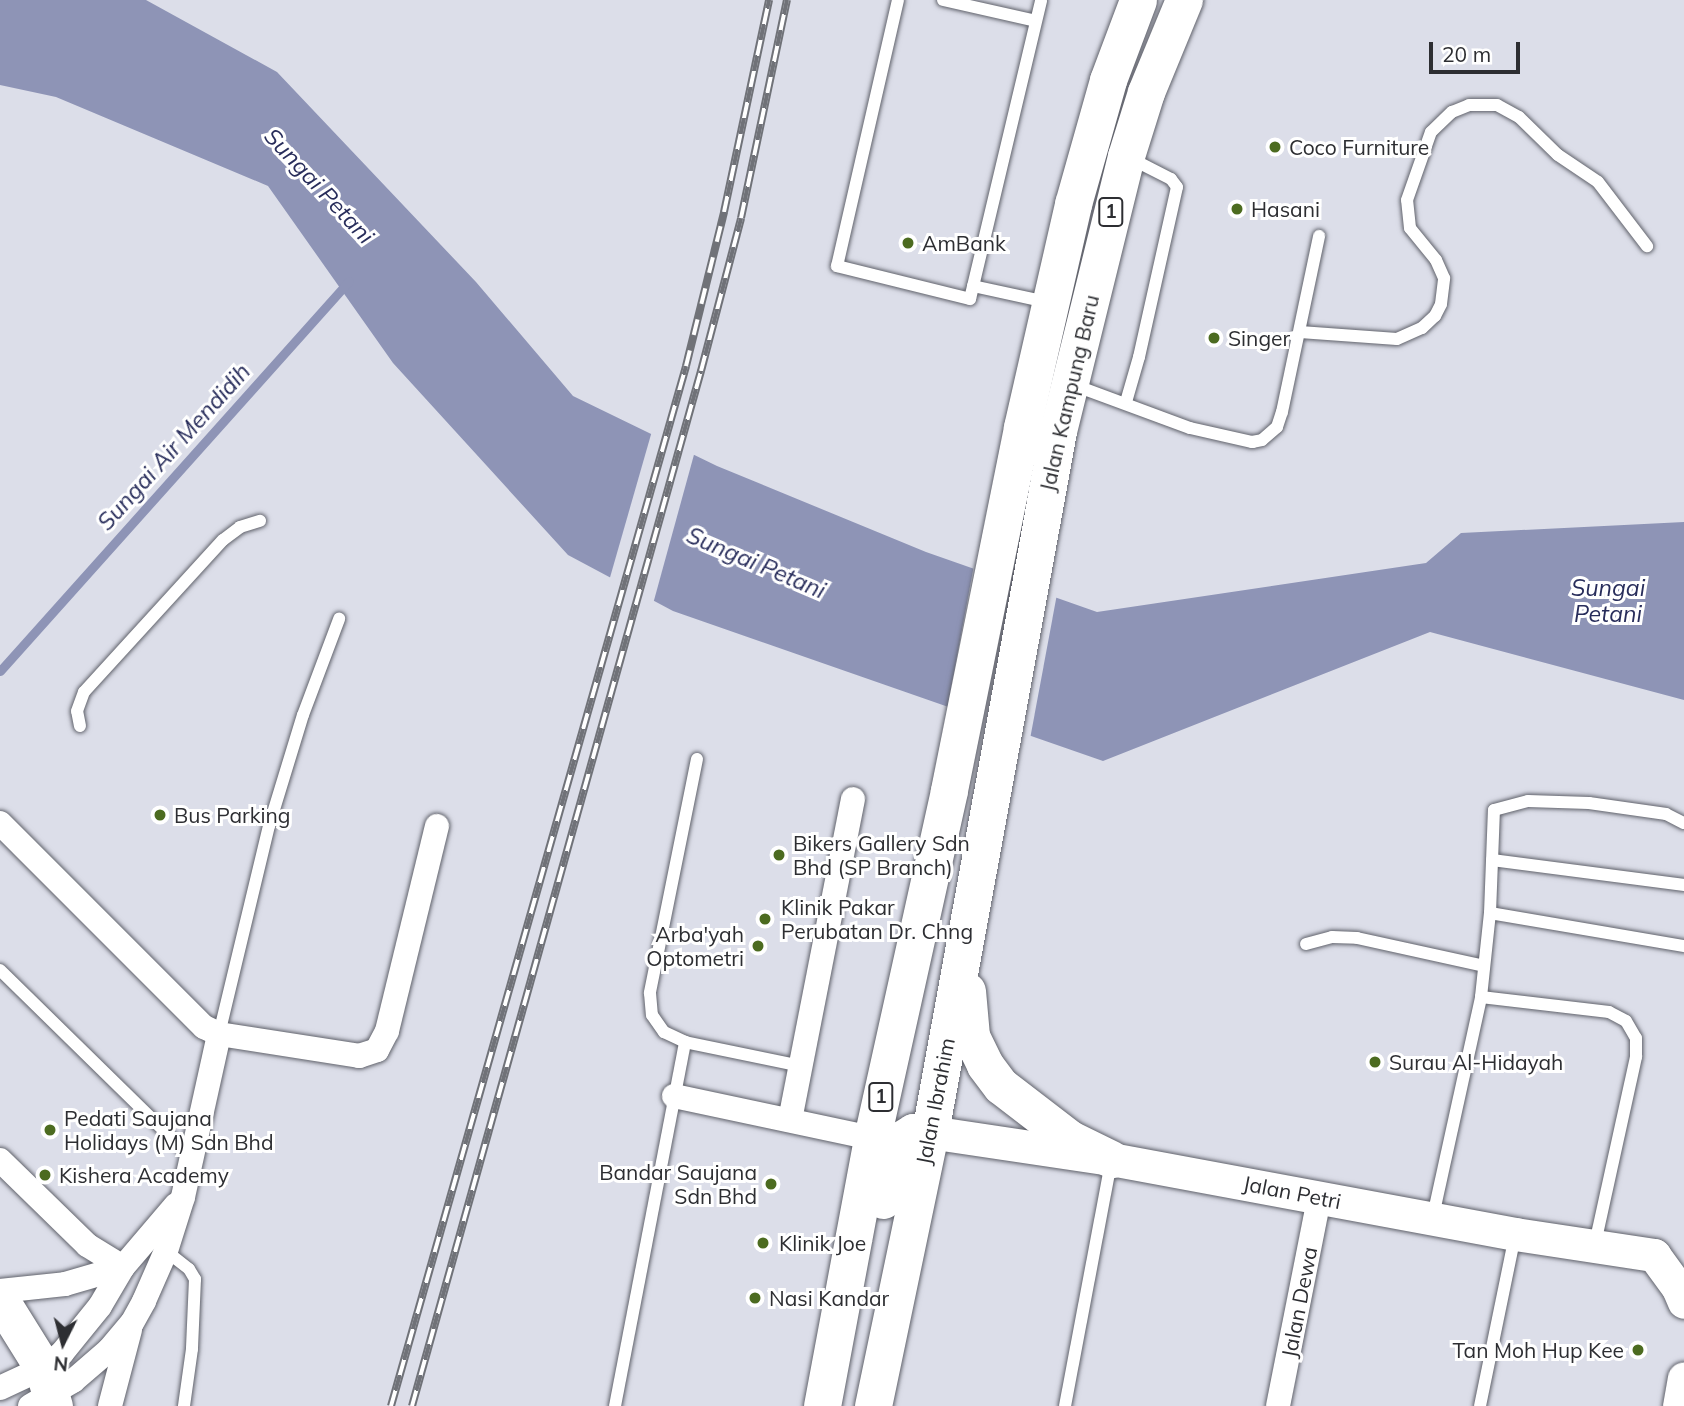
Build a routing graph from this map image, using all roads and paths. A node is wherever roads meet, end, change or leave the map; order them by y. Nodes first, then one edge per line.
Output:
1 (898, 0) edge
2 (943, 0) edge
3 (1041, 0) edge
4 (1138, 0) edge
5 (1184, 0) edge
6 (1036, 21) junction
7 (1126, 156) junction
8 (1319, 236) dead end
9 (1647, 246) dead end
10 (973, 286) junction
11 (1051, 303) junction
12 (1300, 332) junction
13 (1069, 384) junction
14 (1126, 402) junction
15 (1040, 429) junction
16 (260, 522) dead end
17 (339, 619) dead end
18 (80, 726) dead end
19 (696, 759) dead end
20 (990, 796) joint
21 (853, 799) dead end
22 (0, 823) edge
23 (1684, 823) edge
24 (437, 826) dead end
25 (1492, 860) junction
26 (1684, 884) edge
27 (1490, 913) junction
28 (1306, 944) dead end
29 (1684, 946) edge
30 (962, 952) junction
31 (1484, 966) junction
32 (0, 970) edge
33 (1481, 997) junction
34 (219, 1034) junction
35 (685, 1042) junction
36 (801, 1066) junction
37 (674, 1096) junction
38 (790, 1121) junction
39 (930, 1132) junction
40 (872, 1138) junction
41 (192, 1158) junction
42 (1111, 1159) junction
43 (0, 1160) edge
44 (183, 1197) junction
45 (1319, 1198) junction
46 (1433, 1220) junction
47 (1515, 1234) junction
48 (1594, 1246) junction
49 (166, 1251) junction
50 (1669, 1256) edge
51 (123, 1267) junction
52 (0, 1291) edge
53 (0, 1299) edge
54 (1684, 1302) edge
55 (132, 1323) junction
56 (831, 1356) junction
57 (1684, 1378) edge
58 (0, 1388) edge
59 (45, 1394) edge
60 (110, 1406) edge
61 (184, 1406) edge
62 (615, 1406) edge
63 (822, 1406) edge
64 (873, 1406) edge
65 (1065, 1406) edge
66 (1278, 1406) edge
67 (1480, 1406) edge
68 (1679, 1406) edge

1 - 10 lane
2 - 6 lane
3 - 6 lane
4 - 11 main road, Jalan Kampung Baru / 1
5 - 7 main road, Jalan Kampung Baru / 1
6 - 10 lane
7 - 13 main road, Jalan Kampung Baru / 1
7 - 14 lane
8 - 12 lane
9 - 12 lane
10 - 11 lane
11 - 15 main road, Jalan Kampung Baru / 1
12 - 14 lane
13 - 14 lane
13 - 15 main road, Jalan Kampung Baru / 1
15 - 20 main road, Jalan Kampung Baru / 1
15 - 40 main road, Jalan Kampung Baru / 1
16 - 18 lane
17 - 34 lane
19 - 35 lane
20 - 30 main road, Jalan Ibrahim / 1
21 - 36 street
22 - 34 street
23 - 25 lane
24 - 34 street
25 - 26 lane
25 - 27 lane
27 - 29 lane
27 - 31 lane
28 - 31 lane
30 - 39 main road, Jalan Ibrahim / 1
30 - 42 main road
31 - 33 lane
32 - 41 lane
33 - 46 lane
33 - 48 lane
34 - 41 street
35 - 36 lane
35 - 37 lane
36 - 38 street
37 - 38 street
37 - 62 lane
38 - 40 street
39 - 42 main road, Jalan Petri
39 - 56 main road
39 - 64 main road, Jalan Ibrahim / 1
40 - 56 main road, 1
41 - 44 street
42 - 45 main road, Jalan Petri
42 - 65 lane
43 - 51 street
44 - 49 street
44 - 51 street
45 - 46 main road, Jalan Petri
45 - 66 street, Jalan Dewa
46 - 47 main road, Jalan Petri
47 - 48 main road, Jalan Petri
47 - 67 lane
48 - 50 main road, Jalan Petri
49 - 55 street
49 - 61 lane
50 - 54 main road, Jalan Petri
51 - 52 street
51 - 59 street
53 - 59 main road
55 - 59 street
55 - 60 street
56 - 63 main road, 1
57 - 68 main road
58 - 59 street

